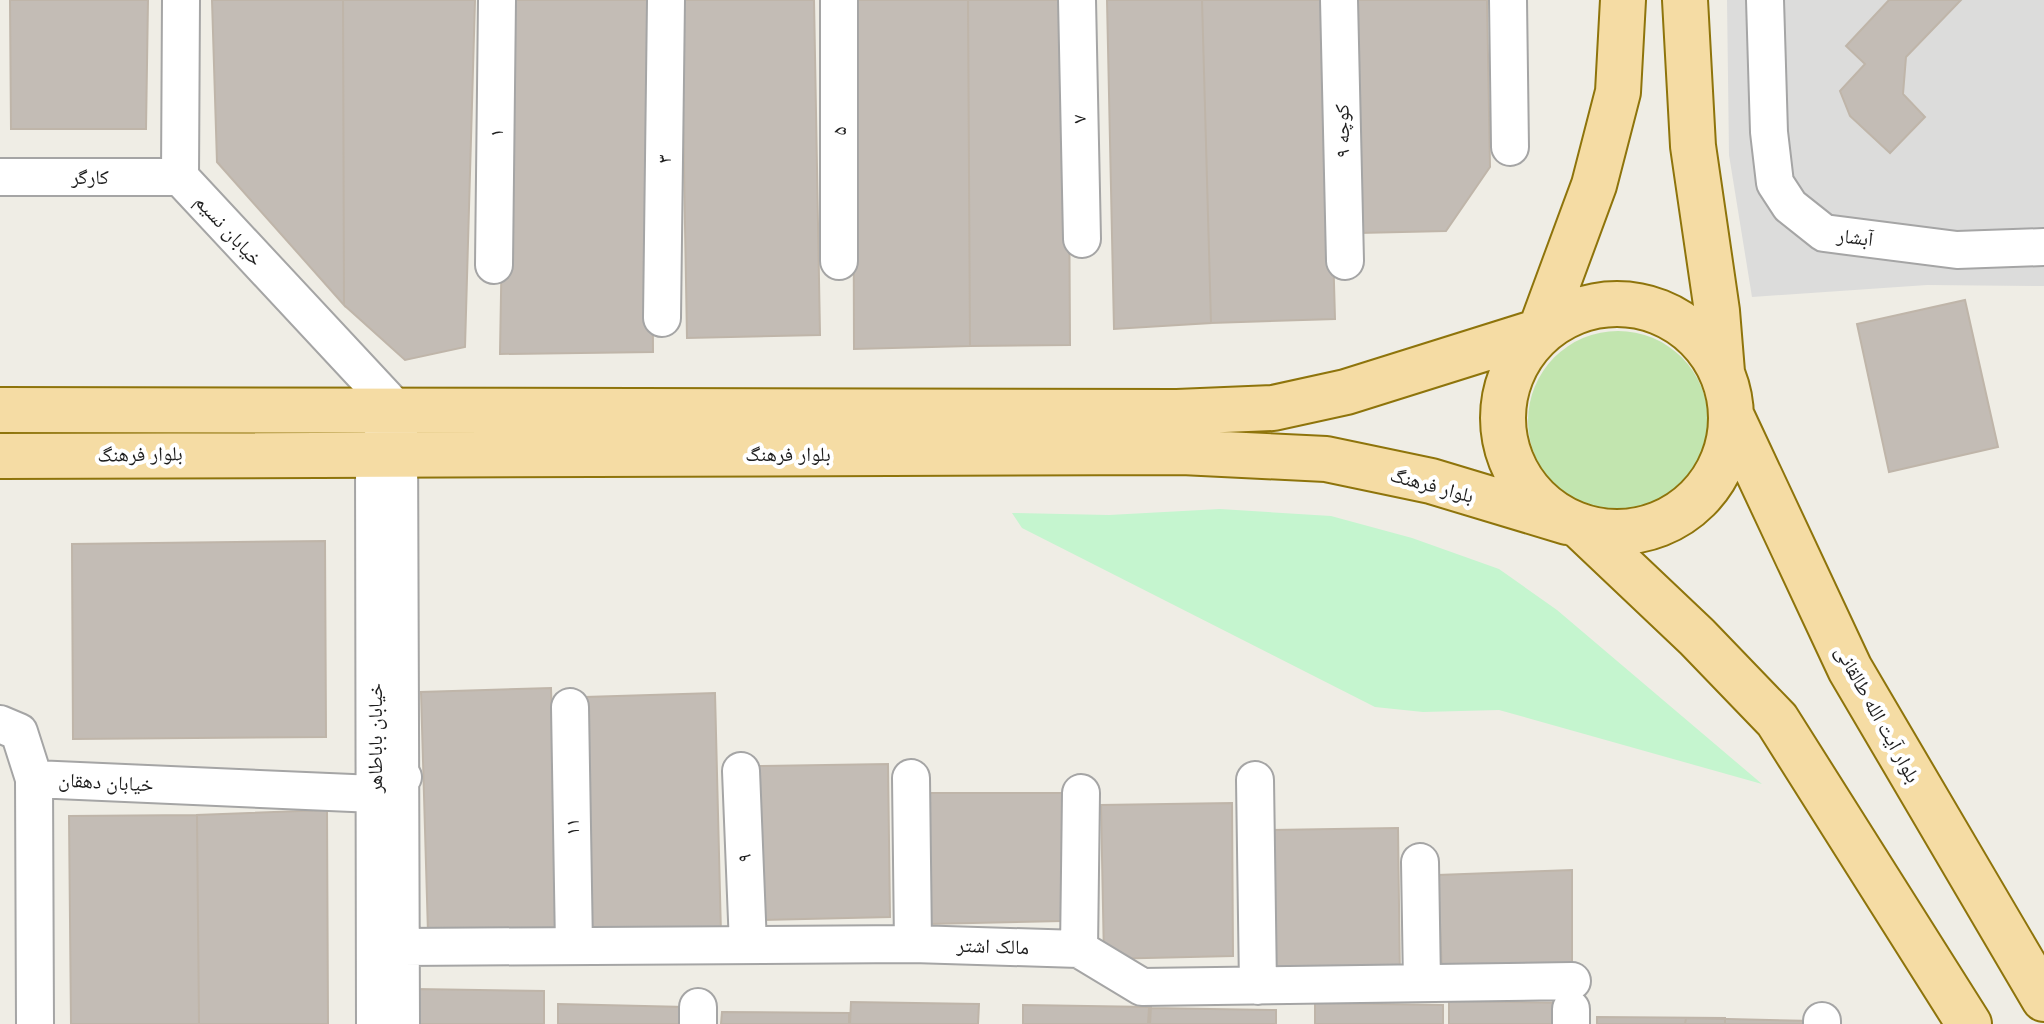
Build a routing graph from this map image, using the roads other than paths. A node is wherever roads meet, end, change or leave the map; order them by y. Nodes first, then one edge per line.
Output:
1 (181, 0) edge
2 (497, 0) edge
3 (666, 0) edge
4 (839, 0) edge
5 (1077, 0) edge
6 (1339, 0) edge
7 (1508, 0) edge
8 (1623, 0) edge
9 (1685, 0) edge
10 (1765, 0) edge
11 (1510, 147) dead end
12 (0, 177) edge
13 (180, 177) junction
14 (1082, 239) dead end
15 (2044, 247) edge
16 (839, 261) dead end
17 (1345, 261) dead end
18 (494, 265) dead end
19 (662, 318) dead end
20 (1538, 330) junction
21 (1722, 372) junction
22 (0, 410) edge
23 (399, 412) junction
24 (1732, 417) junction
25 (386, 454) junction
26 (0, 456) edge
27 (1575, 525) junction
28 (570, 707) dead end
29 (0, 724) edge
30 (741, 771) dead end
31 (911, 778) dead end
32 (34, 779) junction
33 (1255, 780) dead end
34 (389, 786) junction
35 (1081, 793) dead end
36 (1420, 862) dead end
37 (913, 944) junction
38 (748, 945) junction
39 (574, 946) junction
40 (403, 947) junction
41 (1079, 949) junction
42 (1422, 983) junction
43 (1258, 986) junction
44 (2044, 999) edge
45 (1572, 1005) edge
46 (35, 1024) edge
47 (375, 1024) edge
48 (401, 1024) edge
49 (1969, 1024) edge

1 - 13 street, خیابان نسیم
2 - 18 street, ۱
3 - 19 street, ۳
4 - 16 street, ۵
5 - 14 street, ۷
6 - 17 street, کوچه ۹
7 - 11 street
8 - 20 main road
9 - 21 main road
10 - 15 street, آبشار
12 - 13 street, کارگر
13 - 23 street, خیابان نسیم
20 - 21 main road
20 - 23 main road
20 - 27 main road
21 - 24 main road
22 - 23 main road
23 - 25 street
24 - 27 main road
24 - 44 main road, بلوار آیت الله طالقانی
25 - 26 main road, بلوار فرهنگ
25 - 27 main road, بلوار فرهنگ
25 - 34 street, خیابان باباطاهر
27 - 49 main road
28 - 39 street, ۱۱
29 - 32 street
30 - 38 street, ۹
31 - 37 street
32 - 34 street, خیابان دهقان
32 - 46 street, خیابان دهقان
33 - 43 street
34 - 40 street, خیابان باباطاهر
34 - 47 street, خیابان باباطاهر
35 - 41 street
36 - 42 street
37 - 38 street, مالک اشتر
37 - 41 street, مالک اشتر
38 - 39 street, مالک اشتر
39 - 40 street, مالک اشتر
40 - 48 street, خیابان باباطاهر
41 - 43 street, مالک اشتر
42 - 43 street, مالک اشتر
42 - 45 street, مالک اشتر

